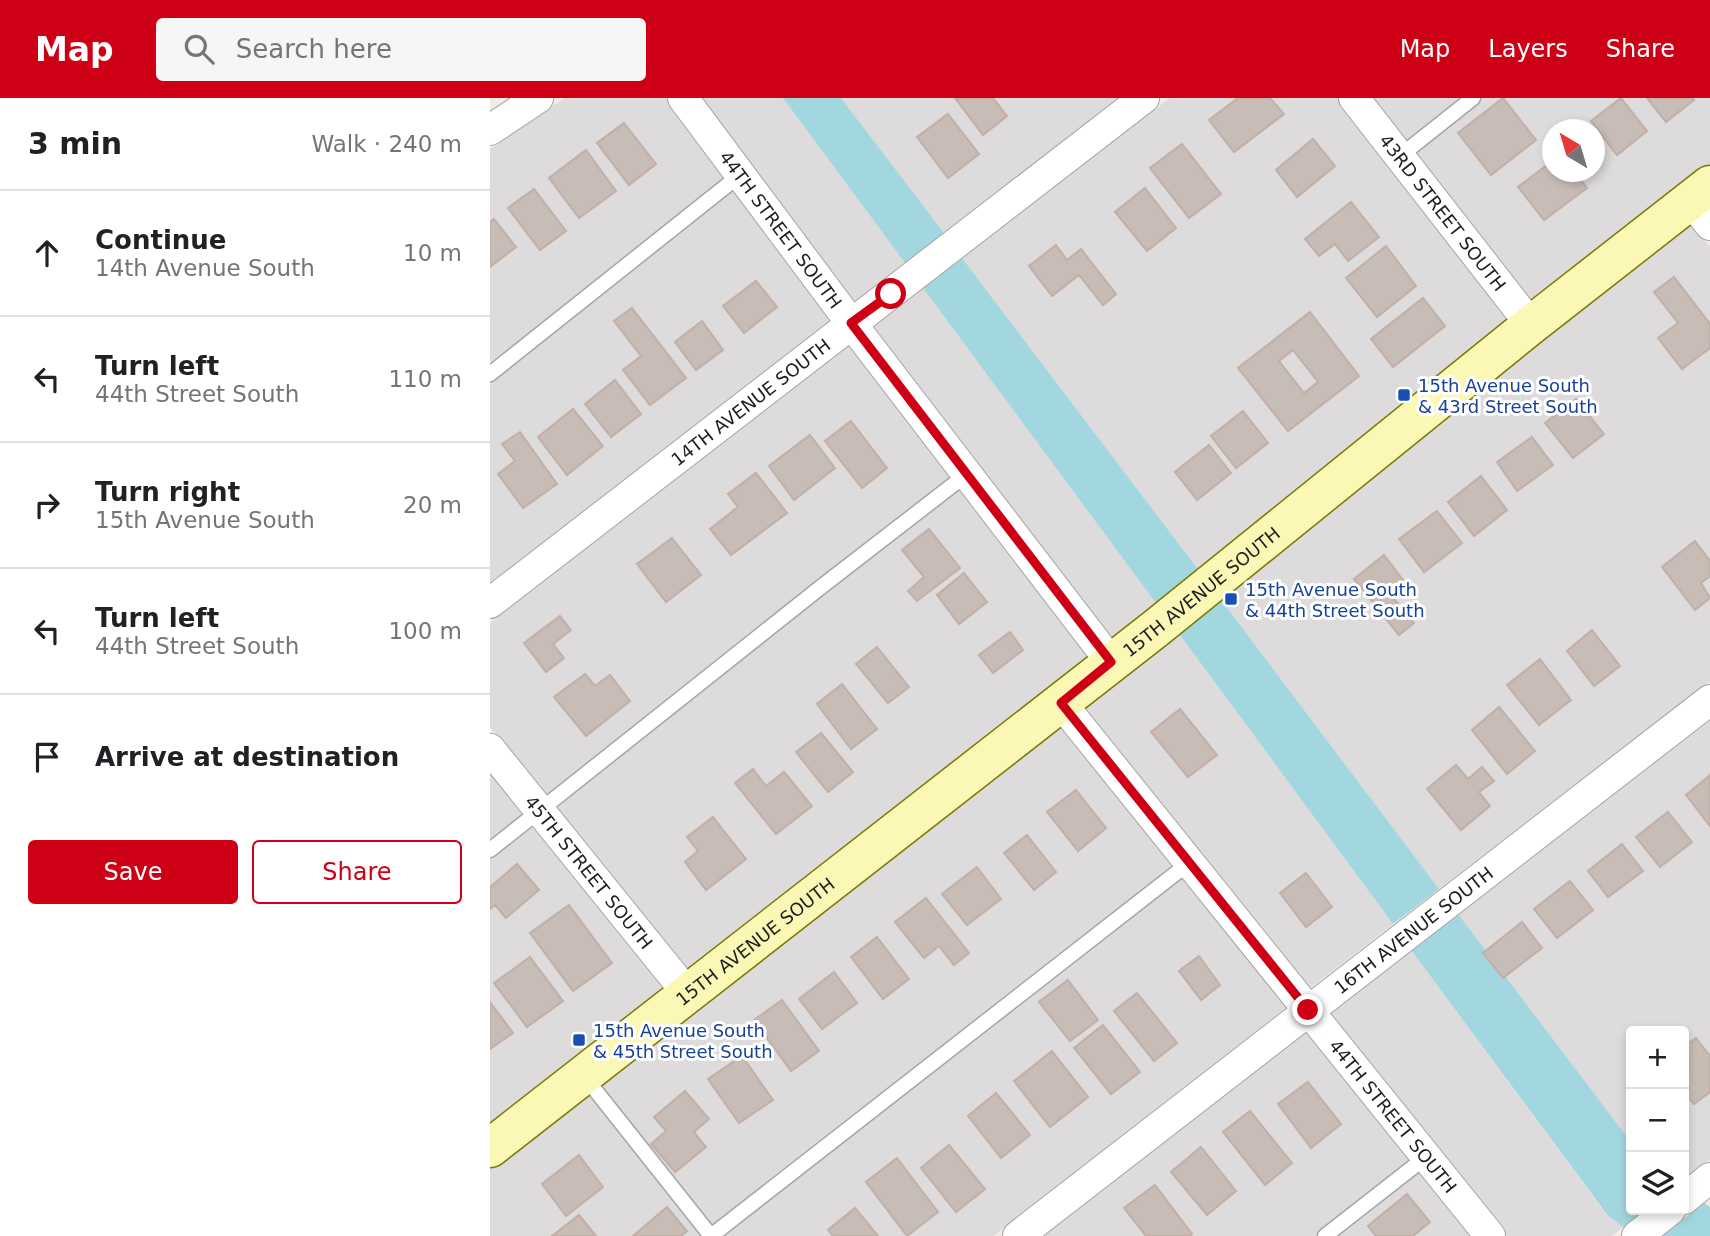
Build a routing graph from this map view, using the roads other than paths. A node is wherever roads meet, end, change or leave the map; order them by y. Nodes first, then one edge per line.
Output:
1 (538, 98) edge
2 (683, 98) edge
3 (1144, 98) edge
4 (1354, 98) edge
5 (1473, 98) edge
6 (490, 130) edge
7 (1400, 156) junction
8 (740, 175) junction
9 (1703, 203) edge
10 (851, 323) junction
11 (1531, 326) junction
12 (490, 374) edge
13 (967, 474) junction
14 (490, 603) edge
15 (1111, 662) junction
16 (1710, 700) edge
17 (1061, 703) junction
18 (490, 749) edge
19 (540, 810) junction
20 (490, 850) edge
21 (1189, 863) junction
22 (688, 994) junction
23 (1308, 1010) junction
24 (583, 1075) junction
25 (490, 1148) edge
26 (1426, 1157) junction
27 (1710, 1178) edge
28 (1689, 1195) edge
29 (1664, 1215) edge
30 (711, 1236) edge
31 (1018, 1236) edge
32 (1325, 1236) edge
33 (1490, 1236) edge
34 (1637, 1236) edge

1 - 6 street
2 - 8 street, 44TH STREET SOUTH
3 - 10 street, 14TH AVENUE SOUTH
4 - 7 street, 43RD STREET SOUTH
5 - 7 lane
7 - 11 street, 43RD STREET SOUTH
8 - 10 street, 44TH STREET SOUTH
8 - 12 lane
9 - 11 street, 15TH AVENUE SOUTH
10 - 13 street, 44TH STREET SOUTH
10 - 14 street, 14TH AVENUE SOUTH
11 - 15 street, 15TH AVENUE SOUTH
13 - 15 street, 44TH STREET SOUTH
13 - 19 lane
15 - 17 street, 15TH AVENUE SOUTH
16 - 23 street, 16TH AVENUE SOUTH
17 - 21 street, 44TH STREET SOUTH
17 - 22 street, 15TH AVENUE SOUTH
18 - 19 street, 45TH STREET SOUTH
19 - 20 lane
19 - 22 street, 45TH STREET SOUTH
21 - 23 street, 44TH STREET SOUTH
21 - 30 lane
22 - 24 street, 15TH AVENUE SOUTH
23 - 26 street, 44TH STREET SOUTH
23 - 31 street, 16TH AVENUE SOUTH
24 - 25 street, 15TH AVENUE SOUTH
24 - 30 lane
26 - 32 lane
26 - 33 street, 44TH STREET SOUTH
27 - 28 street
29 - 34 street

